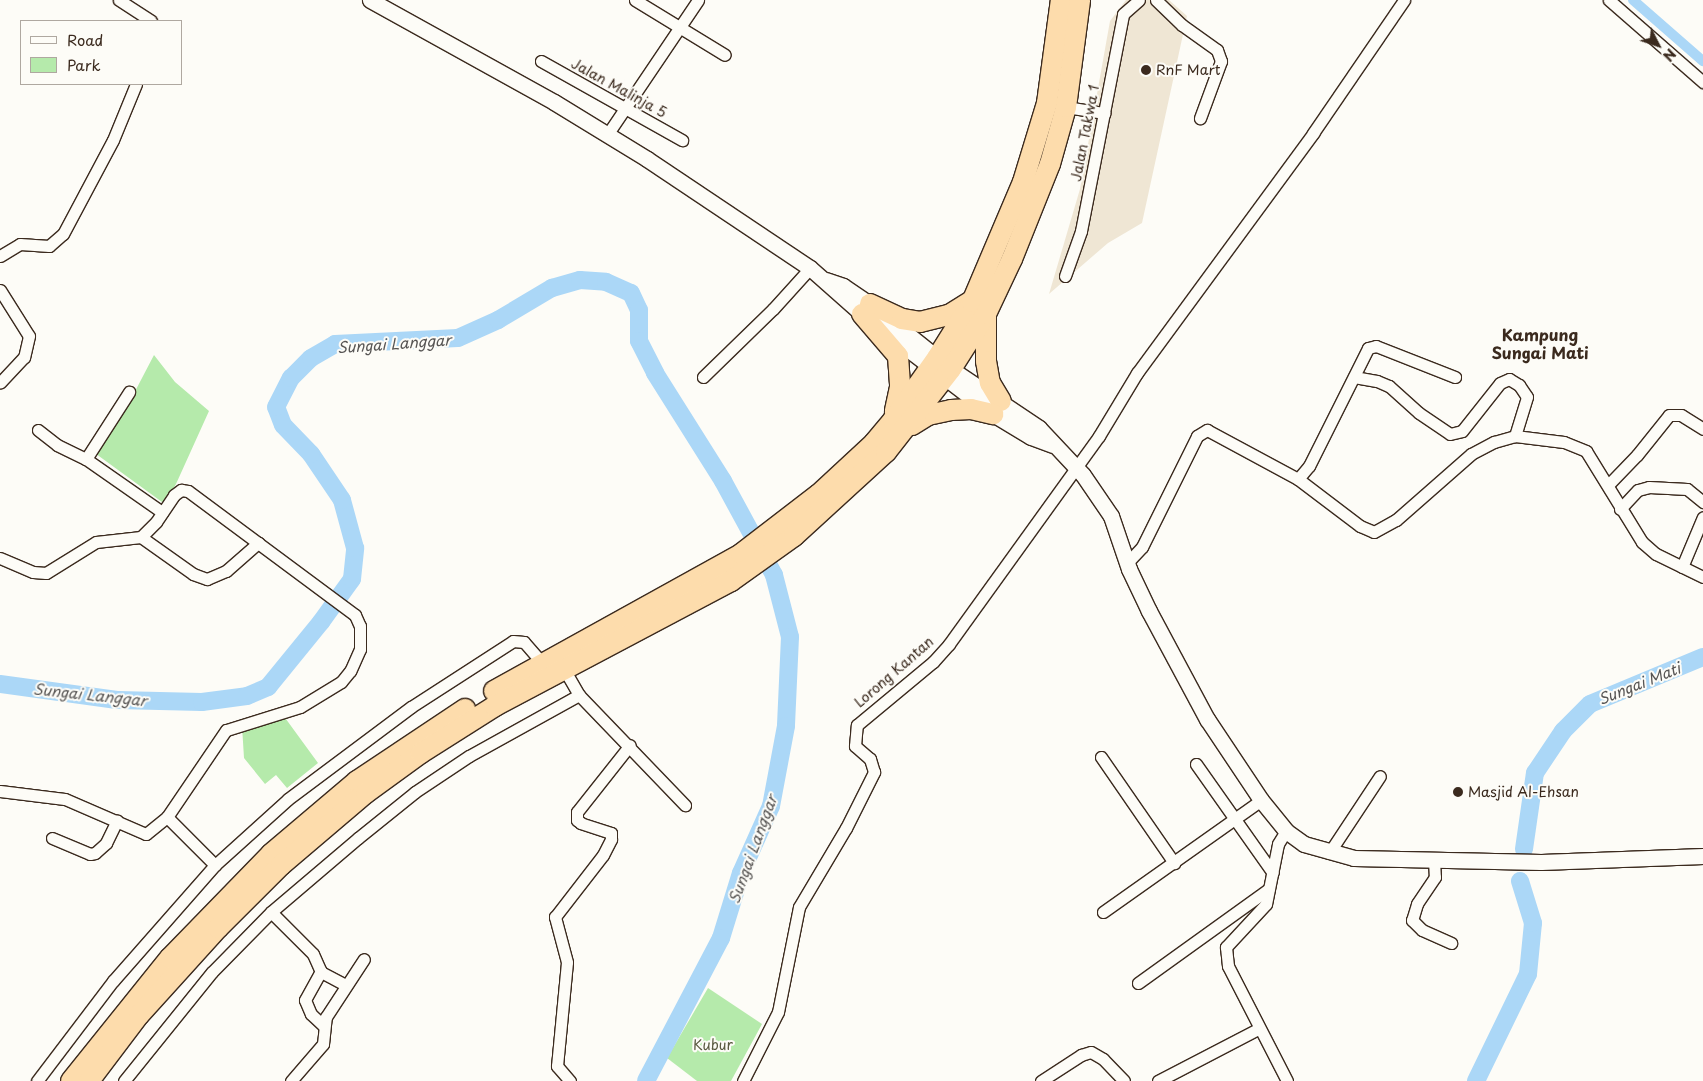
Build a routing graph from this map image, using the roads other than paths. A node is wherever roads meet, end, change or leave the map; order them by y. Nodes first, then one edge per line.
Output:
1 (119, 0) edge
2 (370, 0) edge
3 (635, 0) edge
4 (698, 0) edge
5 (1061, 0) edge
6 (1080, 0) edge
7 (1139, 0) edge
8 (1156, 0) edge
9 (1404, 0) edge
10 (1609, 0) edge
11 (149, 20) edge
12 (679, 28) junction
13 (725, 55) dead end
14 (541, 61) dead end
15 (1703, 82) edge
16 (136, 85) edge
17 (1066, 107) junction
18 (624, 108) junction
19 (1105, 113) junction
20 (1200, 118) dead end
21 (607, 135) junction
22 (682, 140) dead end
23 (0, 256) edge
24 (810, 268) junction
25 (1065, 276) dead end
26 (0, 290) edge
27 (979, 308) junction
28 (866, 309) junction
29 (941, 368) junction
30 (703, 377) dead end
31 (1354, 377) junction
32 (1455, 378) dead end
33 (0, 384) edge
34 (130, 392) dead end
35 (997, 407) junction
36 (900, 424) junction
37 (1703, 429) edge
38 (38, 430) dead end
39 (1515, 436) junction
40 (86, 459) junction
41 (1076, 468) junction
42 (1298, 479) junction
43 (1608, 485) junction
44 (1703, 502) edge
45 (1620, 509) junction
46 (162, 512) junction
47 (1703, 517) edge
48 (142, 536) junction
49 (258, 543) junction
50 (0, 558) edge
51 (747, 560) junction
52 (1127, 563) junction
53 (1682, 568) junction
54 (1703, 577) edge
55 (543, 664) junction
56 (564, 669) junction
57 (578, 694) junction
58 (630, 745) junction
59 (1101, 757) dead end
60 (1196, 764) dead end
61 (1380, 776) dead end
62 (0, 791) edge
63 (1261, 800) junction
64 (685, 805) dead end
65 (167, 817) junction
66 (117, 820) junction
67 (1236, 820) junction
68 (1286, 831) junction
69 (52, 838) dead end
70 (1329, 853) junction
71 (1703, 856) edge
72 (1434, 860) junction
73 (1174, 863) junction
74 (215, 865) junction
75 (1273, 873) junction
76 (1270, 889) junction
77 (271, 912) junction
78 (1103, 912) dead end
79 (1451, 943) dead end
80 (364, 959) dead end
81 (321, 972) junction
82 (1138, 983) dead end
83 (345, 985) junction
84 (323, 1025) junction
85 (1258, 1029) junction
86 (128, 1080) edge
87 (37, 1081) edge
88 (71, 1081) edge
89 (89, 1081) edge
90 (290, 1081) edge
91 (570, 1081) edge
92 (742, 1081) edge
93 (1042, 1081) edge
94 (1124, 1081) edge
95 (1158, 1081) edge
96 (1287, 1081) edge

1 - 11 street
2 - 21 main road
3 - 12 street
4 - 12 street
5 - 27 highway
6 - 17 highway
7 - 19 street, Jalan Takwa 1
8 - 20 street
9 - 41 street
10 - 15 street
12 - 13 street
12 - 18 street
14 - 18 street, Jalan Malinja 5
16 - 23 street
17 - 19 street
17 - 27 highway
18 - 21 street
18 - 22 street, Jalan Malinja 5
19 - 25 street, Jalan Takwa 1
21 - 24 main road
24 - 28 main road
24 - 30 street
26 - 33 street
27 - 28 highway
27 - 29 highway
27 - 35 highway
28 - 29 main road
28 - 36 highway
29 - 35 main road
29 - 36 highway
31 - 32 street
31 - 39 street
31 - 42 street
34 - 40 street
35 - 36 highway
35 - 41 main road
36 - 51 highway
37 - 43 street
38 - 40 street
39 - 42 street
39 - 43 street
40 - 46 street
41 - 52 main road
41 - 92 street, Lorong Kantan
42 - 52 street
43 - 45 street
44 - 45 street
45 - 53 street
46 - 48 street
46 - 49 street
47 - 53 street
48 - 49 street
48 - 50 street
49 - 65 street
51 - 55 highway
51 - 56 highway
52 - 63 main road
53 - 54 street
55 - 74 street
55 - 88 highway
56 - 57 street
56 - 89 highway
57 - 58 street
57 - 77 street
58 - 64 street
58 - 91 street
59 - 73 street
60 - 67 street
61 - 70 street
62 - 66 street
63 - 67 street
63 - 68 main road
65 - 66 street
65 - 74 street
66 - 69 street
67 - 73 street
67 - 75 street
68 - 70 main road
68 - 75 street
70 - 72 main road
71 - 72 main road
72 - 79 street
73 - 78 street
74 - 87 street
75 - 76 street
76 - 82 street
76 - 85 street
77 - 81 street
77 - 86 street
80 - 83 street
81 - 83 street
81 - 84 street
83 - 84 street
84 - 90 street
85 - 95 street
85 - 96 street
93 - 94 street

